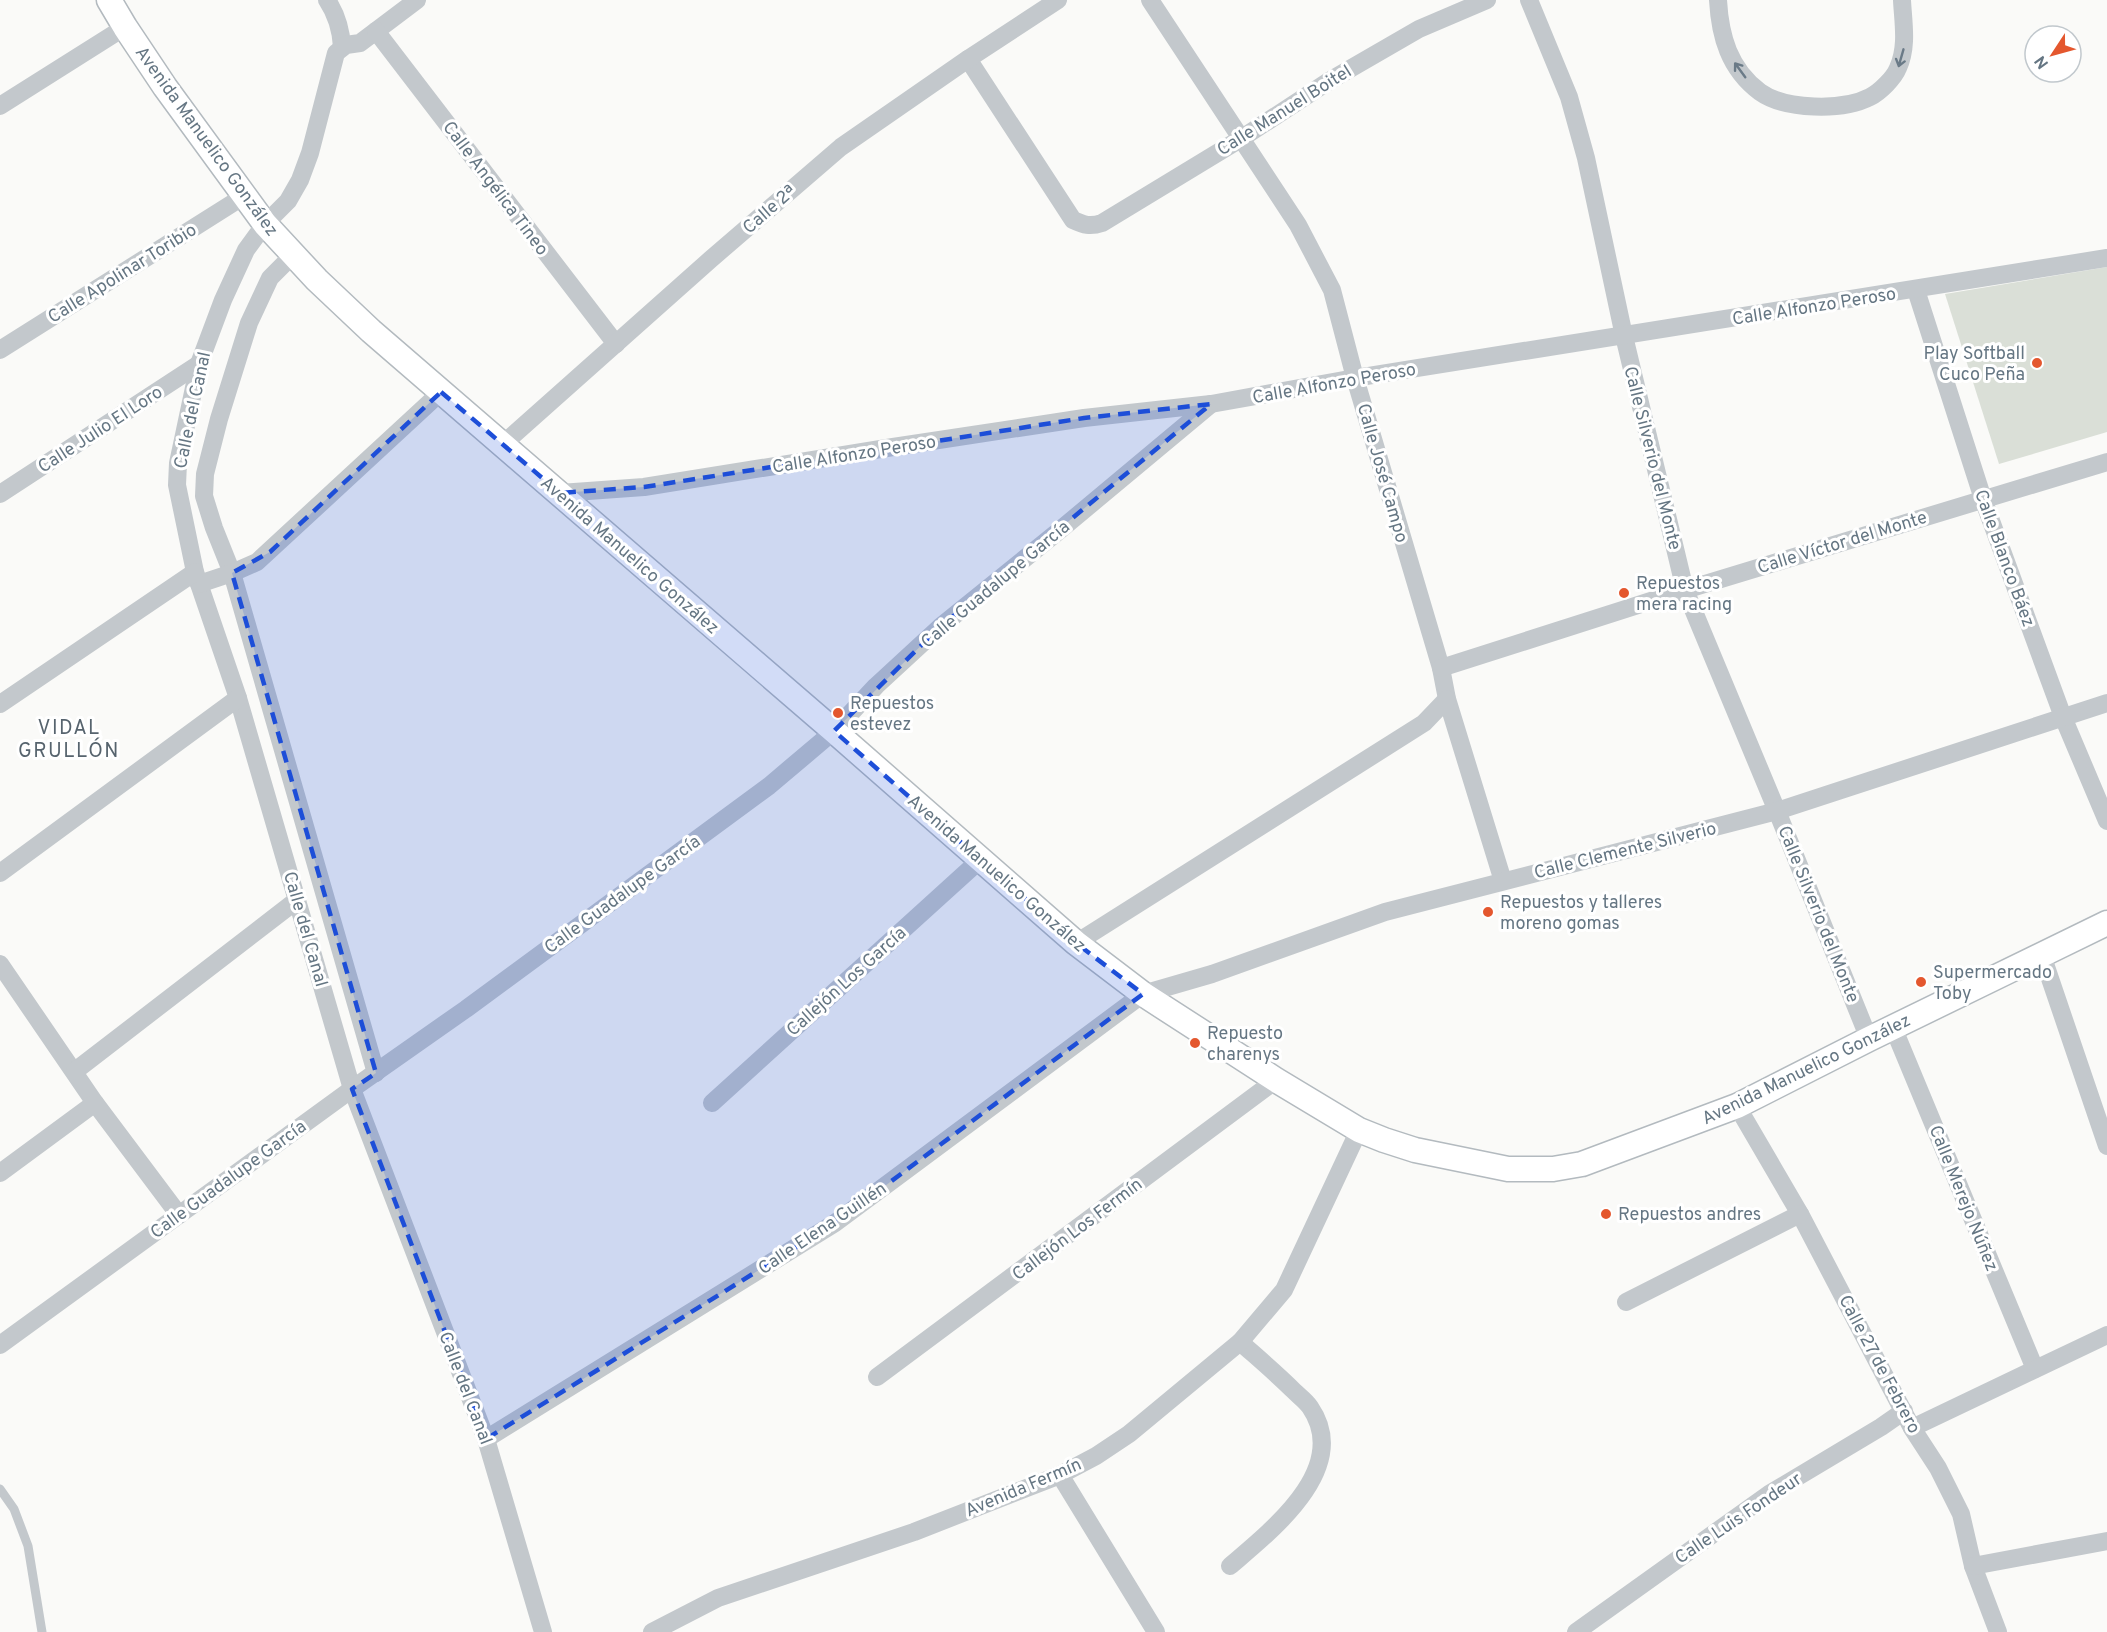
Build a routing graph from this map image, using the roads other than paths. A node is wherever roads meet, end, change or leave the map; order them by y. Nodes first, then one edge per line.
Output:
1 (109, 0) edge
2 (327, 0) edge
3 (417, 0) edge
4 (1058, 0) edge
5 (1150, 0) edge
6 (1487, 0) edge
7 (1528, 0) edge
8 (1718, 0) edge
9 (1902, 0) edge
10 (124, 27) junction
11 (376, 31) junction
12 (342, 47) junction
13 (968, 59) junction
14 (0, 106) edge
15 (1242, 138) junction
16 (244, 196) junction
17 (265, 224) junction
18 (294, 254) junction
19 (2107, 258) edge
20 (1916, 290) junction
21 (1624, 336) junction
22 (616, 344) junction
23 (0, 350) edge
24 (199, 364) junction
25 (1355, 378) junction
26 (441, 392) junction
27 (1211, 404) junction
28 (502, 445) junction
29 (2107, 462) edge
30 (560, 493) junction
31 (0, 494) edge
32 (1983, 499) junction
33 (232, 573) junction
34 (197, 578) junction
35 (1685, 590) junction
36 (1441, 668) junction
37 (238, 698) junction
38 (1447, 699) junction
39 (2107, 704) edge
40 (0, 705) edge
41 (2063, 717) junction
42 (834, 731) junction
43 (1777, 811) junction
44 (2107, 821) edge
45 (981, 859) junction
46 (0, 873) edge
47 (1503, 881) junction
48 (297, 900) junction
49 (2107, 922) edge
50 (1076, 943) junction
51 (2042, 955) junction
52 (0, 964) edge
53 (1143, 994) junction
54 (1893, 1027) junction
55 (1869, 1039) junction
56 (75, 1071) junction
57 (376, 1072) junction
58 (1276, 1080) junction
59 (352, 1089) junction
60 (95, 1103) junction
61 (712, 1103) dead end
62 (1737, 1106) junction
63 (1359, 1130) junction
64 (2107, 1146) edge
65 (0, 1173) edge
66 (1800, 1214) junction
67 (178, 1215) junction
68 (1626, 1302) dead end
69 (2107, 1335) edge
70 (1240, 1342) junction
71 (0, 1345) edge
72 (2035, 1369) junction
73 (877, 1377) dead end
74 (1904, 1411) junction
75 (1912, 1428) junction
76 (486, 1439) junction
77 (1060, 1474) junction
78 (0, 1489) edge
79 (2107, 1541) edge
80 (1230, 1566) dead end
81 (1973, 1566) junction
82 (661, 1630) edge
83 (42, 1632) edge
84 (543, 1632) edge
85 (1156, 1632) edge
86 (1576, 1632) edge
87 (1998, 1632) edge

1 - 10 street, Avenida Manuelico González
2 - 12 street
3 - 11 street
4 - 13 street, Calle 2ª
5 - 15 street, Calle José Campo
6 - 15 street, Calle Manuel Boitel
7 - 21 street, Calle Silverio del Monte
9 -> 8 street
10 - 14 street
10 - 16 street, Avenida Manuelico González
11 - 12 street
11 - 22 street, Calle Angélica Tineo
12 - 17 street, Calle del Canal
13 - 15 street, Calle Manuel Boitel
13 - 22 street, Calle 2ª
15 - 25 street, Calle José Campo
16 - 17 street, Avenida Manuelico González
16 - 23 street, Calle Apolinar Toribio
17 - 18 street, Avenida Manuelico González
17 - 24 street, Calle del Canal
18 - 26 street, Avenida Manuelico González
18 - 33 street
19 - 20 street, Calle Alfonzo Peroso
20 - 21 street, Calle Alfonzo Peroso
20 - 32 street, Calle Blanco Báez
21 - 25 street, Calle Alfonzo Peroso
21 - 35 street, Calle Silverio del Monte
22 - 28 street, Calle 2ª
24 - 31 street, Calle Julio El Loro
24 - 34 street, Calle del Canal
25 - 27 street, Calle Alfonzo Peroso
25 - 36 street, Calle José Campo
26 - 28 street, Avenida Manuelico González
26 - 33 street
27 - 30 street, Calle Alfonzo Peroso
27 - 42 street, Calle Guadalupe García
28 - 30 street, Avenida Manuelico González
29 - 32 street, Calle Víctor del Monte
30 - 42 street, Avenida Manuelico González
32 - 35 street, Calle Víctor del Monte
32 - 41 street, Calle Blanco Báez
33 - 34 street
33 - 57 street
34 - 37 street, Calle del Canal
34 - 40 street
35 - 36 street, Calle Víctor del Monte
35 - 43 street, Calle Silverio del Monte
36 - 38 street, Calle José Campo
37 - 46 street
37 - 48 street, Calle del Canal
38 - 47 street, Calle José Campo
38 - 50 street
39 - 41 street, Calle Clemente Silverio
41 - 43 street, Calle Clemente Silverio
41 - 44 street, Calle Blanco Báez
42 - 45 street, Avenida Manuelico González
42 - 57 street, Calle Guadalupe García
43 - 47 street, Calle Clemente Silverio
43 - 55 street, Calle Silverio del Monte
45 - 50 street, Avenida Manuelico González
45 - 61 street, Callejón Los García
47 - 53 street, Calle Clemente Silverio
48 - 56 street
48 - 59 street, Calle del Canal
49 - 51 street, Avenida Manuelico González
50 - 53 street, Avenida Manuelico González
51 - 54 street, Avenida Manuelico González
51 - 64 street
52 - 56 street
53 - 58 street, Avenida Manuelico González
53 - 76 street, Calle Elena Guillén
54 - 55 street, Avenida Manuelico González
54 - 72 street, Calle Merejo Núñez
55 - 62 street, Avenida Manuelico González
56 - 60 street
57 - 59 street, Calle Guadalupe García
58 - 63 street, Avenida Manuelico González
58 - 73 street, Callejón Los Fermín
59 - 67 street, Calle Guadalupe García
59 - 76 street, Calle del Canal
60 - 65 street
60 - 67 street
62 - 63 street, Avenida Manuelico González
62 - 66 street, Calle 27 de Febrero
63 - 70 street, Avenida Fermín
66 - 68 street
66 - 74 street, Calle 27 de Febrero
67 - 71 street, Calle Guadalupe García
69 - 72 street
70 - 77 street, Avenida Fermín
70 - 80 street
72 - 75 street
74 - 75 street, Calle 27 de Febrero
74 - 86 street, Calle Luis Fondeur
75 - 81 street, Calle 27 de Febrero
76 - 84 street, Calle del Canal
77 - 82 street, Avenida Fermín
77 - 85 street
78 - 83 lane
79 - 81 street
81 - 87 street, Calle 27 de Febrero

